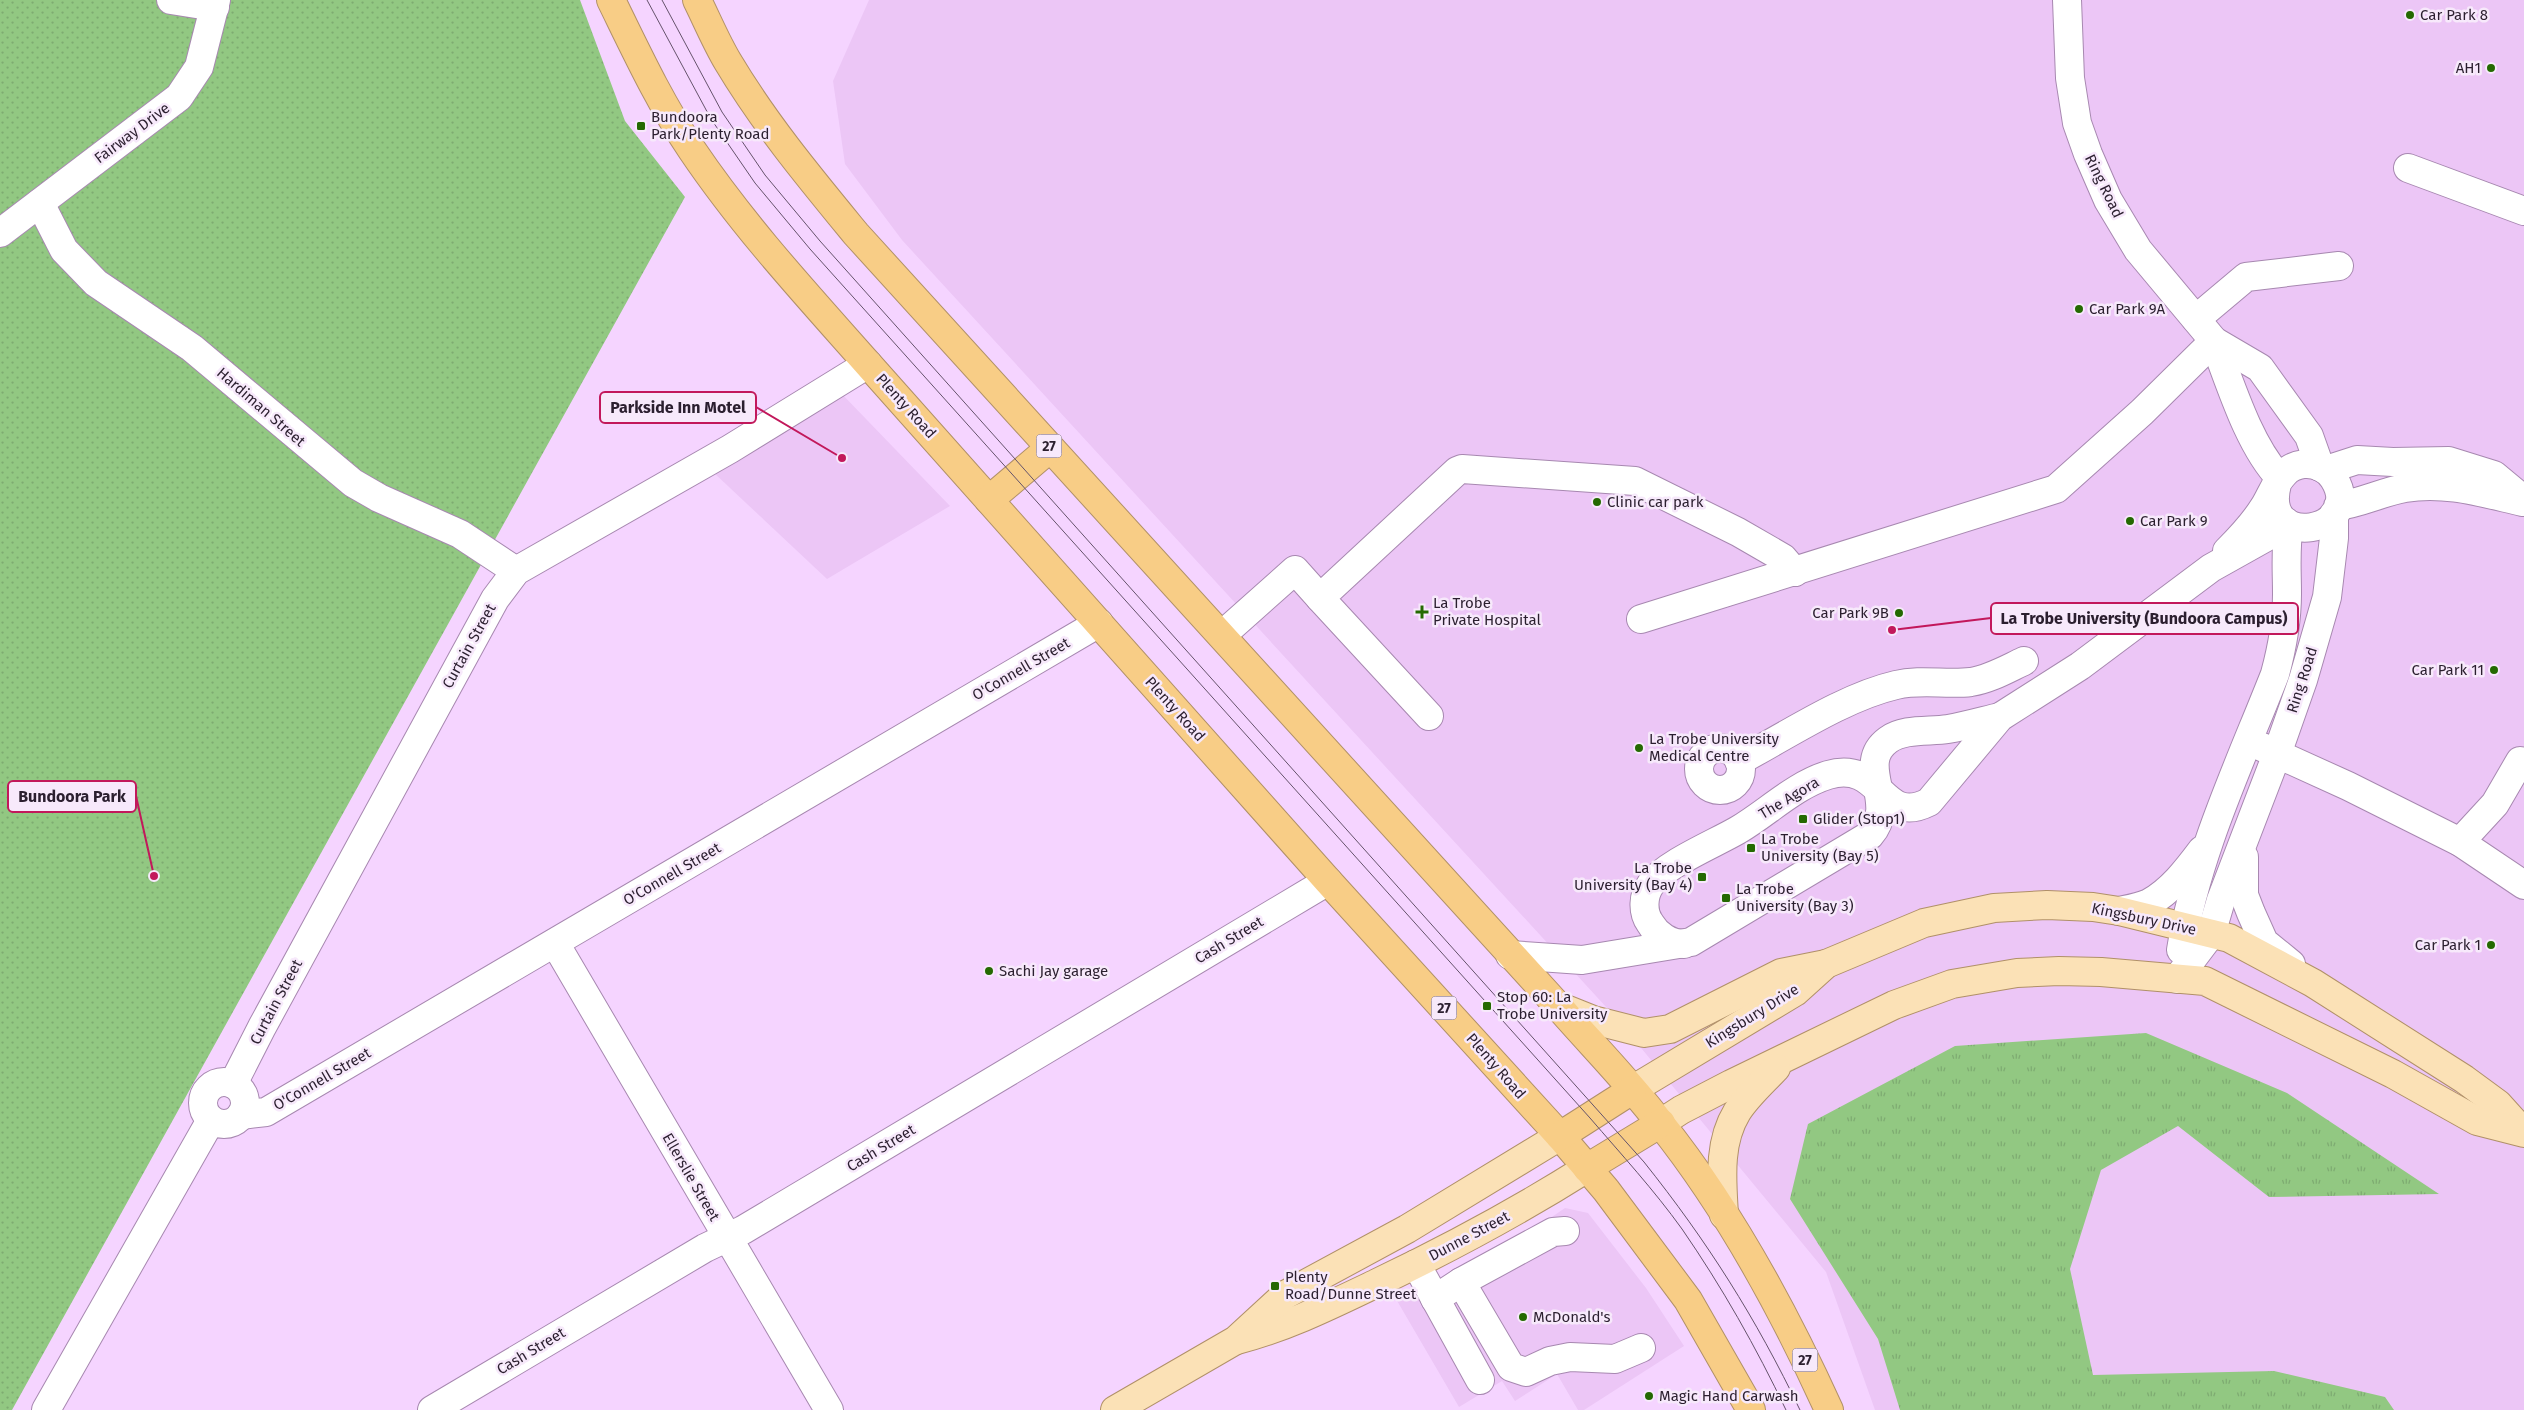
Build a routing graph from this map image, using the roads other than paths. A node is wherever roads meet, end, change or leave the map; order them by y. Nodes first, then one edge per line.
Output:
1 (171, 0) edge
2 (611, 0) edge
3 (697, 0) edge
4 (2067, 0) edge
5 (216, 4) edge
6 (2408, 168) dead end
7 (40, 203) junction
8 (2524, 211) edge
9 (0, 232) edge
10 (2340, 266) dead end
11 (2196, 319) junction
12 (2214, 341) junction
13 (868, 364) junction
14 (1050, 448) junction
15 (2323, 469) junction
16 (2447, 473) junction
17 (2278, 481) junction
18 (989, 500) junction
19 (2524, 501) edge
20 (2336, 510) junction
21 (2288, 524) junction
22 (2211, 568) junction
23 (516, 571) junction
24 (1795, 572) junction
25 (1320, 598) junction
26 (1641, 619) dead end
27 (1099, 623) junction
28 (1222, 636) junction
29 (2024, 661) dead end
30 (1429, 716) dead end
31 (2000, 717) junction
32 (2249, 741) junction
33 (2277, 754) junction
34 (1739, 761) dead end
35 (2520, 761) dead end
36 (1879, 791) junction
37 (2212, 837) junction
38 (2244, 840) junction
39 (2460, 842) junction
40 (1328, 881) junction
41 (2524, 885) edge
42 (2119, 911) junction
43 (2185, 926) junction
44 (2211, 934) junction
45 (555, 943) junction
46 (1684, 944) junction
47 (1510, 955) junction
48 (1826, 964) junction
49 (2177, 978) junction
50 (2313, 983) junction
51 (1558, 1006) junction
52 (1783, 1059) junction
53 (233, 1084) junction
54 (1632, 1090) junction
55 (241, 1115) junction
56 (211, 1120) junction
57 (1660, 1123) junction
58 (2523, 1133) edge
59 (1560, 1136) junction
60 (1586, 1168) junction
61 (1529, 1204) junction
62 (1724, 1215) junction
63 (1407, 1229) junction
64 (1565, 1231) dead end
65 (728, 1237) junction
66 (1534, 1244) junction
67 (1357, 1255) junction
68 (1409, 1267) junction
69 (1461, 1282) junction
70 (1435, 1299) junction
71 (1236, 1340) junction
72 (1643, 1345) dead end
73 (1480, 1380) dead end
74 (46, 1410) edge
75 (432, 1410) edge
76 (829, 1410) edge
77 (1115, 1410) edge
78 (1751, 1410) edge
79 (1829, 1410) edge

1 - 5 street
2 - 13 highway, Plenty Road / 27
3 - 14 highway, 27
4 - 11 street, Ring Road
5 - 7 street, Fairway Drive
6 - 8 street
7 - 9 street, Fairway Drive
7 - 23 street, Hardiman Street
10 - 11 street
11 - 12 street, Ring Road
12 - 15 street, Ring Road
12 - 17 street, Ring Road
12 - 24 street
13 - 18 highway, Plenty Road / 27
13 - 23 street, Curtain Street
14 - 18 highway
14 - 28 highway, 27
15 - 16 street
15 - 17 street
15 - 20 street
16 - 19 street
16 - 20 street
17 - 21 street
17 - 22 street
18 - 27 highway, Plenty Road / 27
20 - 21 street
20 - 33 street, Ring Road
21 - 22 street
21 - 32 street, Ring Road
22 - 31 street
23 - 53 street, Curtain Street
24 - 25 street
24 - 26 street
25 - 28 street
25 - 30 street
27 - 40 highway, Plenty Road / 27
27 - 45 street, O'Connell Street
28 - 47 highway, 27
29 - 34 street
31 - 36 street, The Agora
31 - 36 street
32 - 33 street
32 - 37 street, Ring Road
33 - 38 street, Ring Road
33 - 39 street
35 - 39 street
36 - 46 street
36 - 46 street, The Agora
37 - 42 street, Ring Road
37 - 43 street, Ring Road
38 - 44 street, Ring Road
38 - 50 street, Ring Road
39 - 41 street
40 - 59 highway, Plenty Road / 27
40 - 65 street, Cash Street
42 - 43 main road, Kingsbury Drive
42 - 48 main road, Kingsbury Drive
43 - 44 main road, Kingsbury Drive
43 - 49 street, Ring Road
44 - 49 street, Ring Road
44 - 50 main road, Kingsbury Drive
45 - 55 street, O'Connell Street
45 - 65 street, Ellerslie Street
46 - 47 street
47 - 51 highway, 27
48 - 51 main road
48 - 54 main road, Kingsbury Drive
49 - 52 main road, Kingsbury Drive
49 - 58 main road, Kingsbury Drive
50 - 58 main road, Kingsbury Drive
51 - 54 highway, 27
52 - 57 main road, Kingsbury Drive
52 - 62 main road
53 - 55 street
53 - 56 street
54 - 57 highway, 27
54 - 59 highway
55 - 56 street
56 - 74 street
57 - 60 highway
57 - 62 highway, 27
59 - 60 highway, Plenty Road / 27
59 - 63 main road, Dunne Street
60 - 61 main road, Dunne Street
60 - 78 highway, Plenty Road / 27
61 - 63 main road
61 - 66 street
61 - 68 main road, Dunne Street
62 - 79 highway, 27
63 - 67 main road, Dunne Street
64 - 66 street
65 - 75 street, Cash Street
65 - 76 street, Ellerslie Street
66 - 69 street
67 - 68 main road
67 - 71 main road, Dunne Street
68 - 70 street
68 - 71 main road, Dunne Street
69 - 70 street
69 - 72 street
70 - 73 street
71 - 77 main road, Dunne Street

